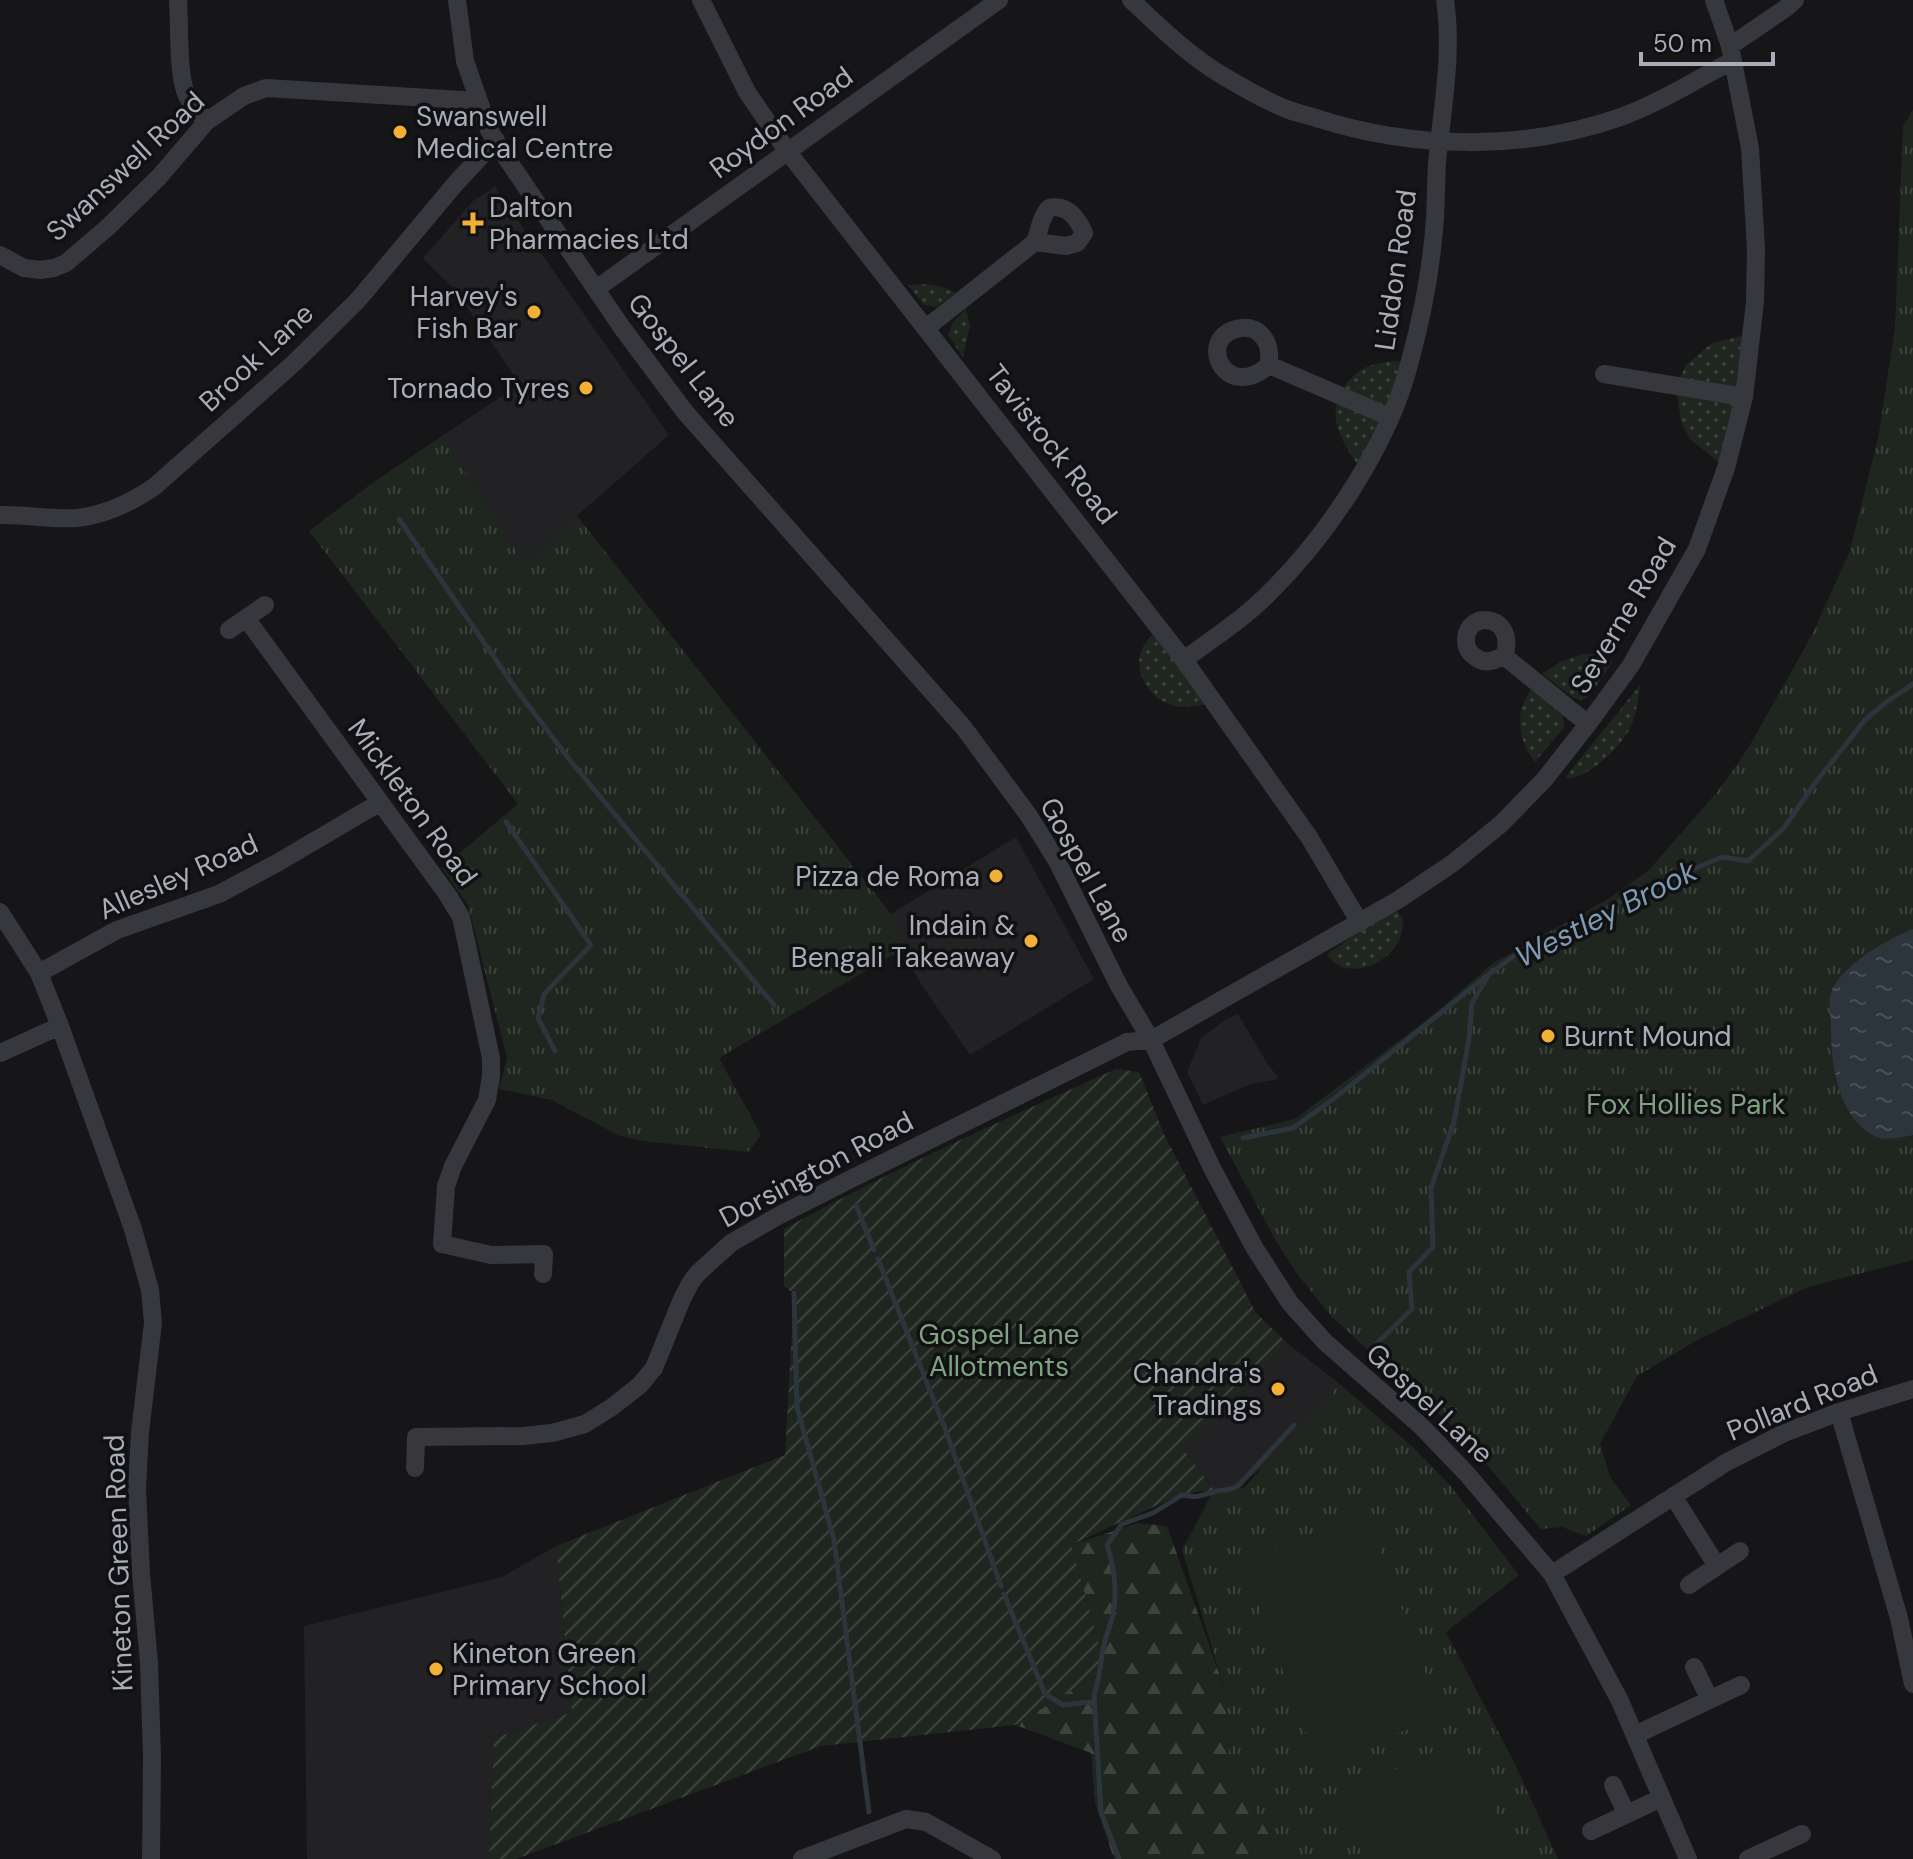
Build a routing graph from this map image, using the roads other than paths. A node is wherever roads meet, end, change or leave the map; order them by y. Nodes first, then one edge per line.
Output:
1 (178, 0) edge
2 (457, 0) edge
3 (701, 0) edge
4 (999, 0) edge
5 (1131, 0) edge
6 (1445, 0) edge
7 (1714, 0) edge
8 (1795, 0) edge
9 (1731, 53) junction
10 (479, 101) junction
11 (207, 121) junction
12 (496, 140) junction
13 (1439, 141) junction
14 (788, 152) junction
15 (1035, 242) dead end
16 (0, 255) edge
17 (596, 289) junction
18 (926, 328) junction
19 (1269, 365) dead end
20 (1604, 374) dead end
21 (1744, 397) junction
22 (1390, 417) junction
23 (0, 515) edge
24 (265, 605) dead end
25 (246, 618) junction
26 (229, 630) dead end
27 (1504, 656) dead end
28 (1184, 660) junction
29 (1588, 724) junction
30 (379, 803) junction
31 (0, 912) edge
32 (1360, 923) junction
33 (39, 973) junction
34 (60, 1026) junction
35 (1151, 1040) junction
36 (0, 1053) edge
37 (543, 1274) dead end
38 (1913, 1389) edge
39 (1839, 1412) junction
40 (415, 1468) dead end
41 (1673, 1496) junction
42 (1740, 1551) dead end
43 (1717, 1566) junction
44 (1552, 1574) junction
45 (1689, 1585) dead end
46 (1906, 1616) edge
47 (1694, 1667) dead end
48 (1913, 1684) edge
49 (1741, 1685) dead end
50 (1710, 1700) junction
51 (1635, 1735) junction
52 (1613, 1785) dead end
53 (1661, 1798) junction
54 (1626, 1813) junction
55 (1591, 1831) dead end
56 (1802, 1834) dead end
57 (1773, 1854) edge
58 (151, 1859) edge
59 (802, 1859) edge
60 (992, 1859) edge
61 (1688, 1859) edge
62 (1748, 1859) edge

1 - 11 street
2 - 10 street, Gospel Lane
3 - 14 street, Tavistock Road
4 - 14 street, Roydon Road
5 - 13 street
6 - 13 street, Liddon Road
7 - 9 street, Severne Road
8 - 9 street
9 - 13 street
9 - 21 street, Severne Road
10 - 11 street, Swanswell Road
10 - 12 street, Gospel Lane
11 - 16 street, Swanswell Road
12 - 17 street, Gospel Lane
12 - 23 street, Brook Lane
13 - 22 street, Liddon Road
14 - 17 street, Roydon Road
14 - 18 street, Tavistock Road
15 - 18 street
17 - 35 street, Gospel Lane
18 - 28 street, Tavistock Road
19 - 22 street
20 - 21 street
21 - 29 street, Severne Road
22 - 28 street, Liddon Road
24 - 25 street
25 - 26 street
25 - 30 street, Mickleton Road
27 - 29 street
28 - 32 street, Tavistock Road
29 - 32 street, Severne Road
30 - 33 street, Allesley Road
30 - 37 street, Mickleton Road
31 - 33 street, Kineton Green Road
32 - 35 street, Severne Road
33 - 34 street, Kineton Green Road
34 - 36 street
34 - 58 street, Kineton Green Road
35 - 40 street, Dorsington Road
35 - 44 street, Gospel Lane
38 - 39 street, Pollard Road
39 - 41 street, Pollard Road
39 - 46 street
41 - 43 street
41 - 44 street, Pollard Road
42 - 43 street
43 - 45 street
44 - 51 street, Gospel Lane
46 - 48 street
47 - 50 street
49 - 50 street
50 - 51 street
51 - 53 street, Gospel Lane
52 - 54 street
53 - 54 street
53 - 61 street, Gospel Lane
54 - 55 street
56 - 57 street
57 - 62 street
59 - 60 street

